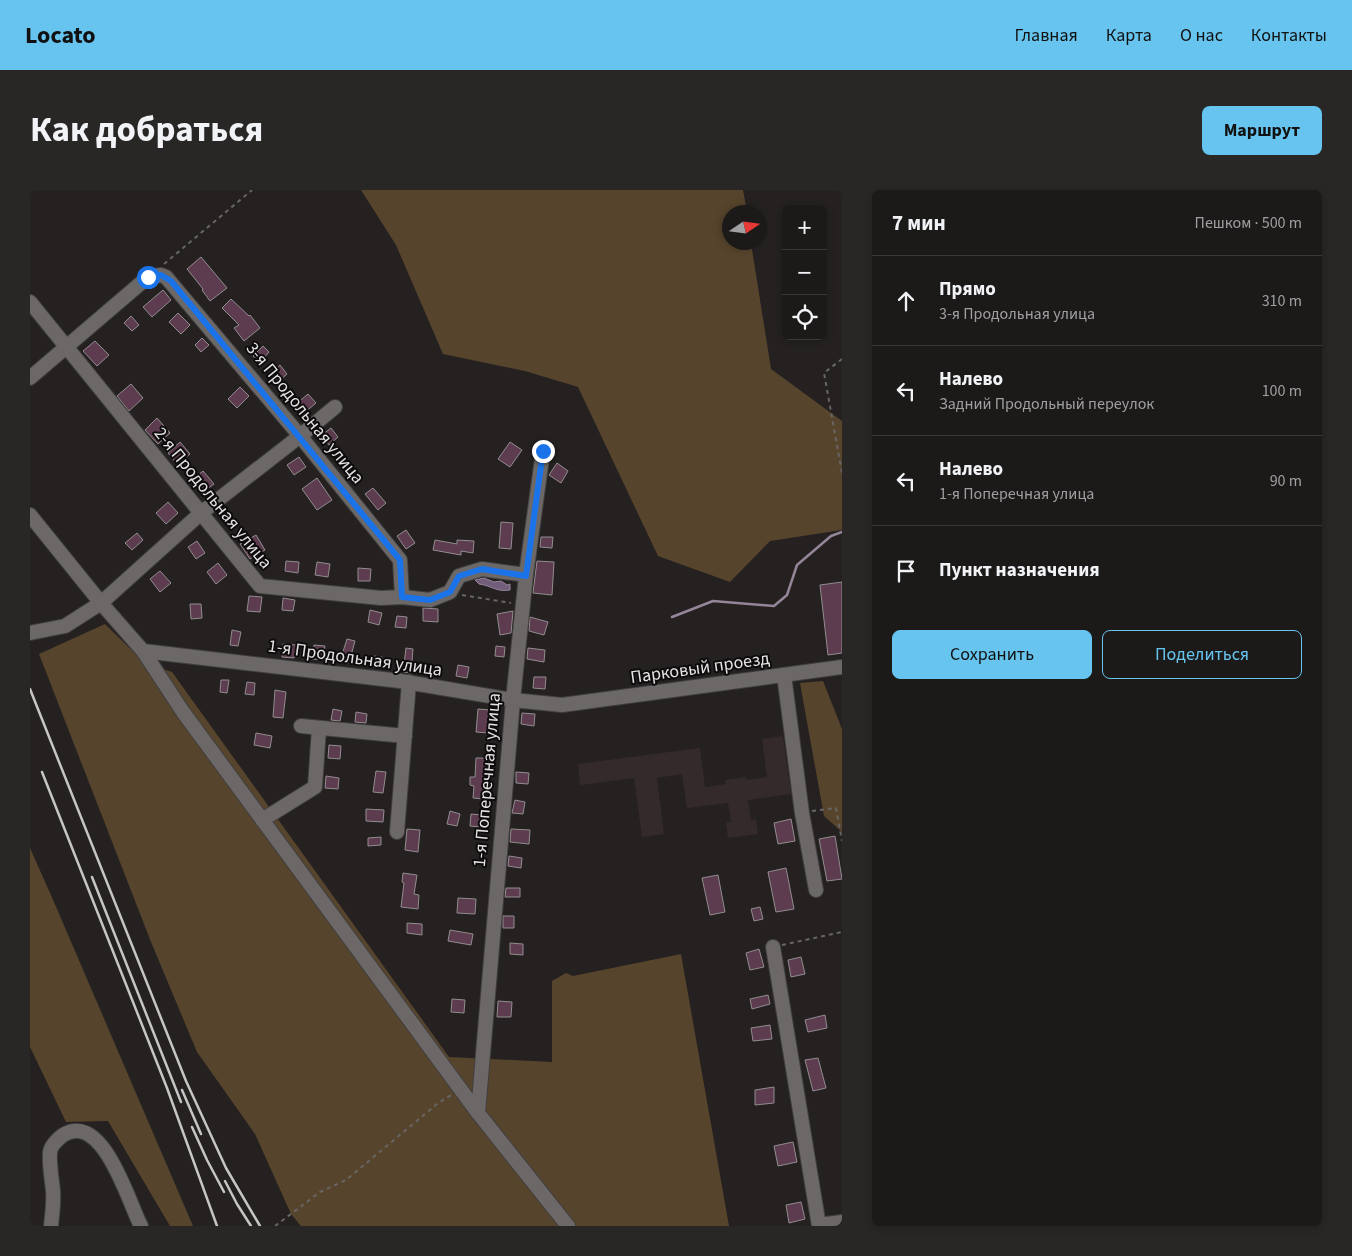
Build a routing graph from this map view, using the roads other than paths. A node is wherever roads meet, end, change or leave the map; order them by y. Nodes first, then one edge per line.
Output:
1 (30, 302) edge
2 (66, 346) junction
3 (30, 378) edge
4 (335, 406) dead end
5 (300, 436) junction
6 (543, 451) dead end
7 (201, 513) junction
8 (30, 514) edge
9 (526, 576) junction
10 (402, 597) junction
11 (101, 603) junction
12 (30, 633) edge
13 (143, 651) junction
14 (842, 668) edge
15 (784, 675) junction
16 (409, 682) junction
17 (513, 700) junction
18 (562, 705) joint
19 (301, 726) dead end
20 (319, 728) junction
21 (405, 736) junction
22 (262, 820) junction
23 (397, 832) dead end
24 (816, 890) dead end
25 (773, 947) road end
26 (478, 1113) junction
27 (842, 1222) edge
28 (51, 1226) edge
29 (141, 1226) edge
30 (568, 1226) edge
31 (819, 1226) edge

1 - 2 street, 2-я Продольная улица
2 - 3 street
2 - 5 street, 3-я Продольная улица
2 - 7 street, 2-я Продольная улица
4 - 5 street
5 - 7 street
5 - 10 street, 3-я Продольная улица
6 - 9 street, 1-я Поперечная улица
7 - 10 street, 2-я Продольная улица
7 - 11 street
8 - 11 street
9 - 10 street, 2-я Продольная улица
9 - 17 street, 1-я Поперечная улица
11 - 12 street
11 - 13 street
13 - 16 street, 1-я Продольная улица
13 - 22 street
14 - 15 street, Парковый проезд
15 - 18 street, Парковый проезд
15 - 24 street
16 - 17 street, 1-я Продольная улица
16 - 21 street
17 - 18 street, 1-я Продольная улица
17 - 26 street, 1-я Поперечная улица
19 - 20 street
20 - 21 street
20 - 22 street
21 - 23 street
22 - 26 street
25 - 31 street
26 - 30 street
27 - 31 street
28 - 29 street

